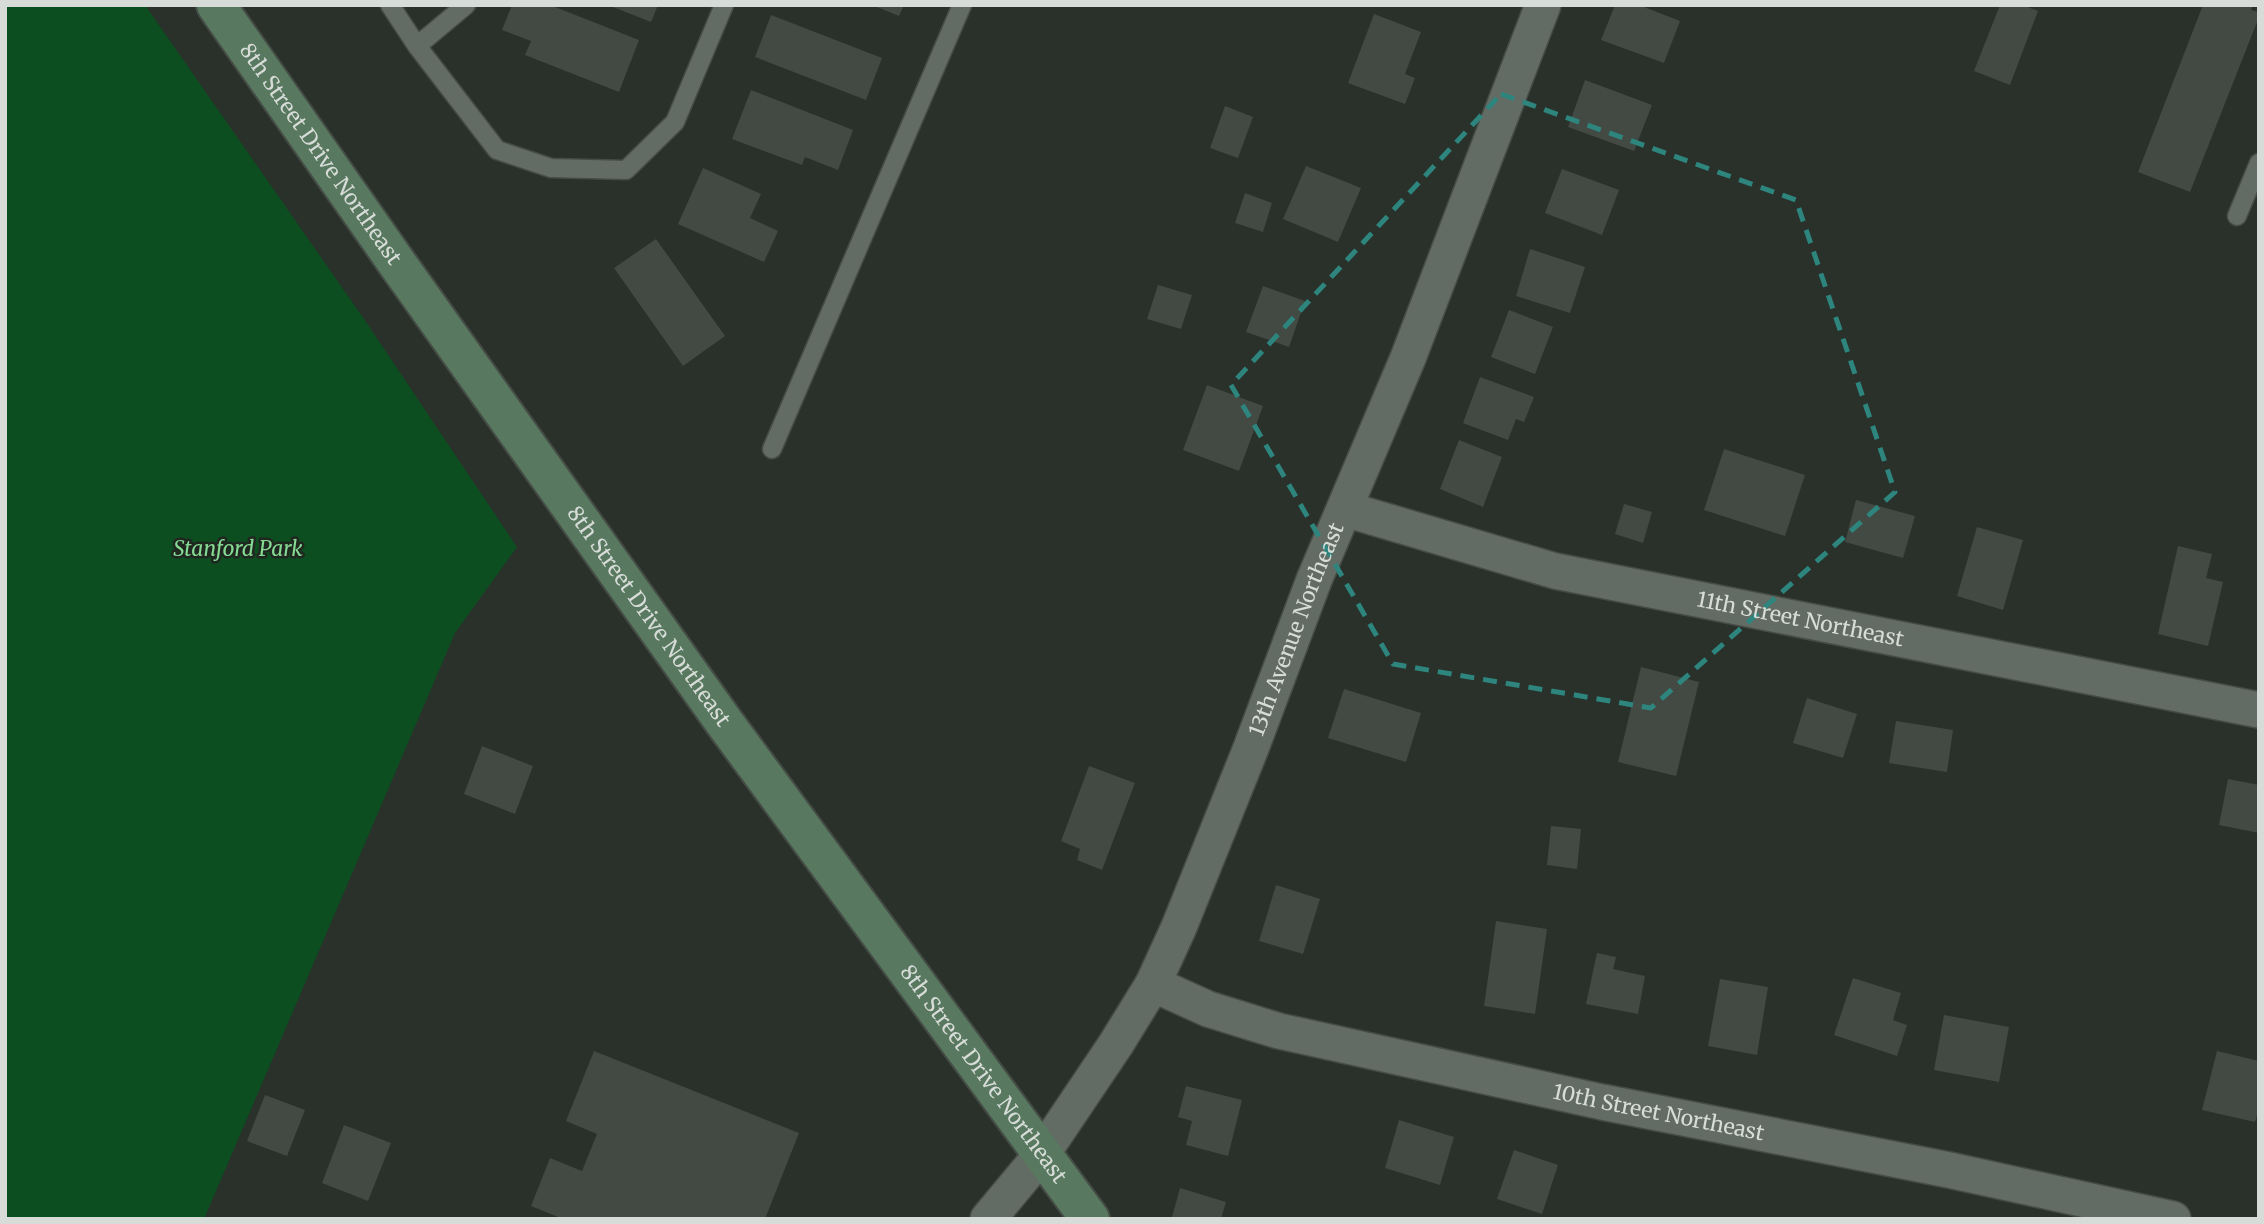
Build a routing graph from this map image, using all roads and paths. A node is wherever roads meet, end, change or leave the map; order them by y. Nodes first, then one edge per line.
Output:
1 (216, 5) edge
2 (390, 5) edge
3 (466, 5) edge
4 (724, 5) edge
5 (962, 5) edge
6 (1543, 5) edge
7 (417, 46) junction
8 (2259, 163) edge
9 (2237, 216) dead end
10 (772, 449) dead end
11 (1345, 509) junction
12 (2259, 710) edge
13 (1153, 984) junction
14 (1042, 1154) junction
15 (988, 1219) edge
16 (1090, 1219) edge
17 (2173, 1219) edge

1 - 14 main road, 8th Street Drive Northeast
2 - 7 lane
3 - 7 lane
4 - 7 lane
5 - 10 lane
6 - 11 street, 13th Avenue Northeast
8 - 9 lane
11 - 12 street, 11th Street Northeast
11 - 13 street, 13th Avenue Northeast
13 - 14 street, 13th Avenue Northeast
13 - 17 street, 10th Street Northeast
14 - 15 street, 13th Avenue Northeast
14 - 16 main road, 8th Street Drive Northeast

